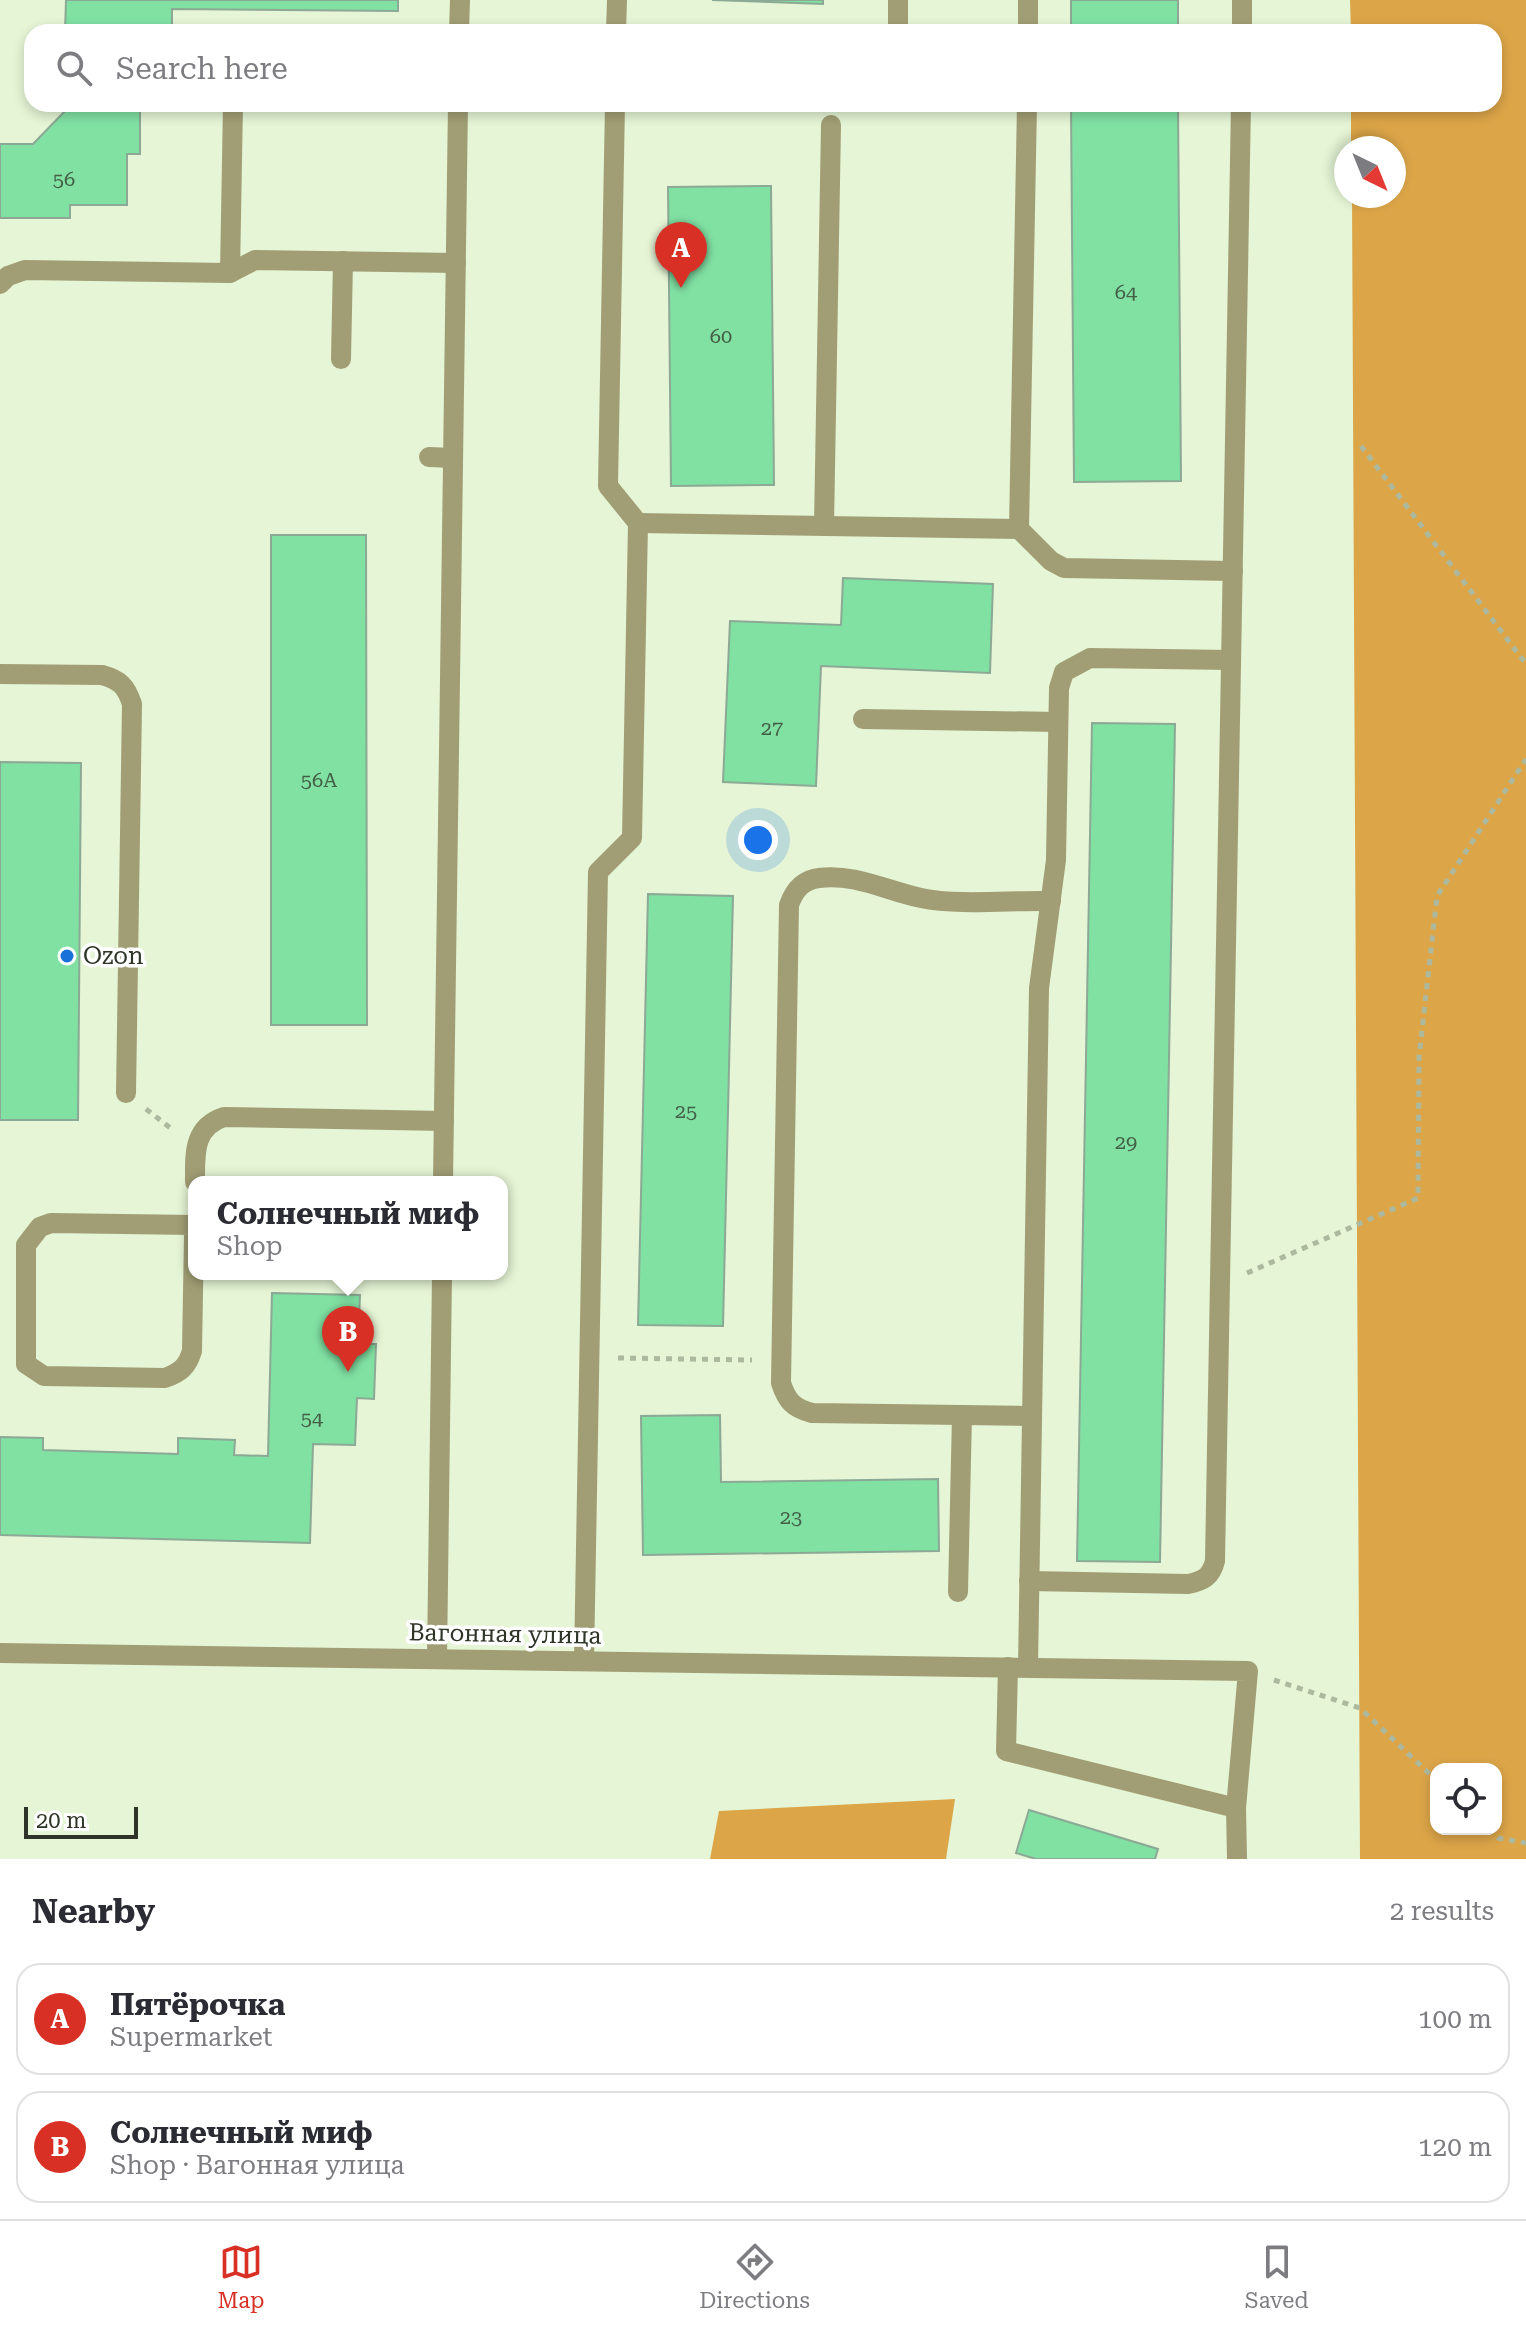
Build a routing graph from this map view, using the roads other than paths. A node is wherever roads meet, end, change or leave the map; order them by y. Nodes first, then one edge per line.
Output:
1 (460, 0) edge
2 (617, 0) edge
3 (898, 0) edge
4 (1028, 0) edge
5 (1242, 0) edge
6 (459, 24) edge
7 (616, 24) edge
8 (898, 24) edge
9 (1028, 24) edge
10 (1242, 24) edge
11 (233, 112) edge
12 (458, 112) edge
13 (615, 112) edge
14 (1027, 112) edge
15 (1241, 112) edge
16 (831, 125) dead end
17 (343, 261) junction
18 (456, 263) junction
19 (230, 273) junction
20 (0, 284) edge
21 (341, 359) dead end
22 (429, 457) dead end
23 (453, 458) junction
24 (638, 523) junction
25 (824, 526) junction
26 (1019, 529) junction
27 (1233, 571) junction
28 (1231, 660) junction
29 (0, 674) edge
30 (863, 719) dead end
31 (1058, 722) junction
32 (1051, 901) junction
33 (126, 1093) road end
34 (444, 1121) junction
35 (195, 1176) edge
36 (443, 1176) edge
37 (188, 1225) edge
38 (193, 1280) edge
39 (442, 1280) edge
40 (962, 1415) junction
41 (1032, 1416) junction
42 (1029, 1581) junction
43 (958, 1592) dead end
44 (0, 1653) edge
45 (437, 1659) junction
46 (584, 1661) junction
47 (1018, 1667) junction
48 (1236, 1808) junction
49 (1237, 1859) edge

1 - 6 street
2 - 7 street
3 - 8 street
4 - 9 street
5 - 10 street
11 - 19 street
12 - 18 street
13 - 24 street
14 - 26 street
15 - 27 street
16 - 25 street
17 - 18 street
17 - 19 street
17 - 21 street
18 - 23 street
19 - 20 street
22 - 23 street
23 - 34 street
24 - 25 street
24 - 46 street
25 - 26 street
26 - 27 street
27 - 28 street
28 - 31 street
28 - 42 street
29 - 33 street
30 - 31 street
31 - 32 street
32 - 40 street
32 - 41 street
34 - 35 street
34 - 36 street
37 - 38 street
39 - 45 street
40 - 41 street
40 - 43 street
41 - 42 street
42 - 47 street
44 - 45 street, Вагонная улица
45 - 46 street, Вагонная улица
46 - 47 street, Вагонная улица
47 - 48 street
47 - 48 street, Вагонная улица
48 - 49 street

